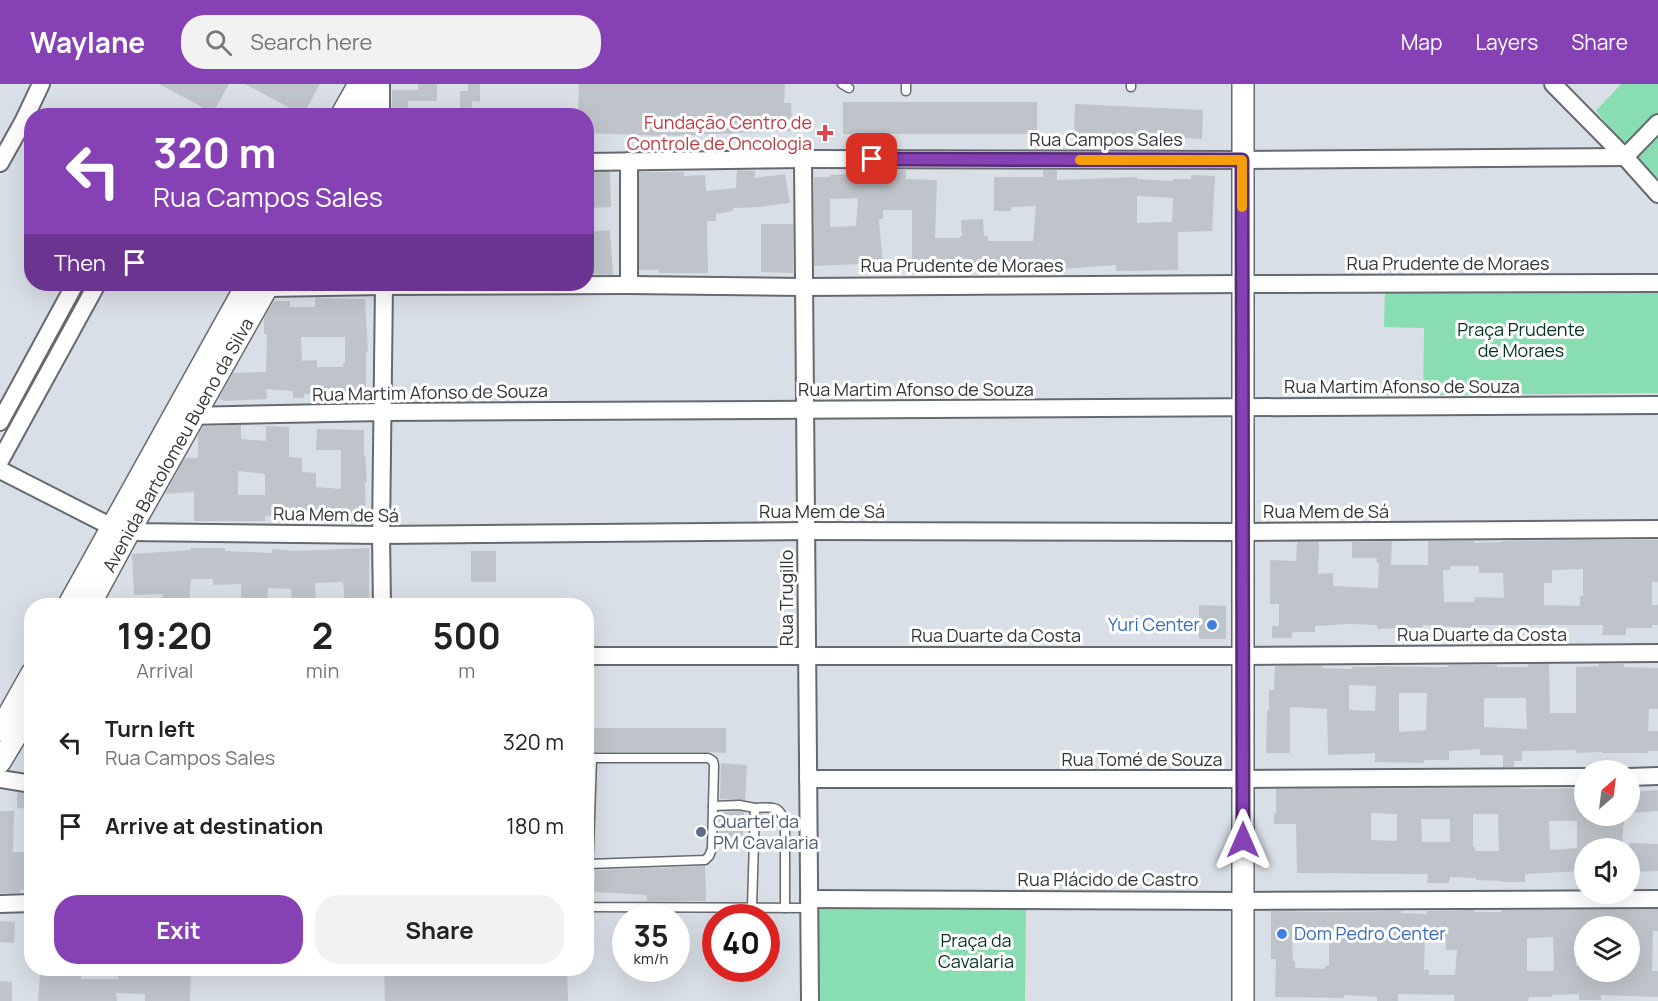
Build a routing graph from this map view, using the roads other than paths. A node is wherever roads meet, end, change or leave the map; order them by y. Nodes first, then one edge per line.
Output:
1 (41, 84) edge
2 (359, 84) edge
3 (380, 84) edge
4 (842, 84) edge
5 (848, 84) edge
6 (1243, 84) edge
7 (1553, 84) edge
8 (30, 108) edge
9 (346, 108) edge
10 (366, 108) edge
11 (381, 108) edge
12 (24, 121) edge
13 (1658, 123) edge
14 (1625, 157) junction
15 (803, 159) junction
16 (1242, 160) junction
17 (629, 161) junction
18 (0, 162) edge
19 (594, 162) edge
20 (1658, 194) edge
21 (1658, 283) edge
22 (1242, 284) junction
23 (594, 285) edge
24 (629, 285) junction
25 (804, 287) junction
26 (71, 291) edge
27 (93, 291) edge
28 (258, 291) edge
29 (384, 291) edge
30 (1658, 405) edge
31 (1242, 408) junction
32 (805, 410) junction
33 (382, 412) junction
34 (185, 416) junction
35 (0, 422) edge
36 (0, 460) edge
37 (0, 470) edge
38 (1658, 529) edge
39 (121, 530) junction
40 (806, 531) junction
41 (1242, 532) junction
42 (381, 536) junction
43 (74, 598) edge
44 (92, 598) edge
45 (382, 598) edge
46 (1658, 653) edge
47 (594, 656) edge
48 (807, 656) junction
49 (1242, 657) junction
50 (24, 687) edge
51 (24, 722) edge
52 (0, 730) edge
53 (594, 758) edge
54 (0, 762) edge
55 (1574, 777) edge
56 (1640, 777) edge
57 (1658, 777) edge
58 (0, 779) edge
59 (808, 779) junction
60 (1242, 779) junction
61 (24, 782) edge
62 (713, 806) junction
63 (755, 808) junction
64 (594, 864) edge
65 (1658, 899) edge
66 (1243, 900) junction
67 (24, 903) edge
68 (809, 903) junction
69 (0, 904) edge
70 (752, 904) edge
71 (594, 907) edge
72 (702, 907) edge
73 (780, 908) edge
74 (785, 908) junction
75 (810, 1001) edge
76 (1243, 1001) edge

1 - 8 street
2 - 9 street
3 - 10 street
3 - 11 street
4 - 5 lane
6 - 16 street
7 - 14 street
12 - 18 street
13 - 14 street
14 - 16 street, Rua Campos Sales
14 - 20 street
15 - 16 street, Rua Campos Sales
15 - 17 street, Rua Campos Sales
15 - 25 street, Rua Trugillo
16 - 22 street
17 - 19 street, Rua Campos Sales
17 - 24 street
21 - 22 street, Rua Prudente de Moraes
22 - 25 street, Rua Prudente de Moraes
22 - 31 street
23 - 24 street, Rua Prudente de Moraes
24 - 25 street, Rua Prudente de Moraes
25 - 32 street, Rua Trugillo
26 - 35 street
27 - 36 street
28 - 34 street, Avenida Bartolomeu Bueno da Silva
29 - 33 street
30 - 31 street, Rua Martim Afonso de Souza
31 - 32 street, Rua Martim Afonso de Souza
31 - 41 street
32 - 33 street, Rua Martim Afonso de Souza
32 - 40 street, Rua Trugillo
33 - 34 street, Rua Martim Afonso de Souza
33 - 42 street
34 - 39 street, Avenida Bartolomeu Bueno da Silva
37 - 39 street, Rua Mem de Sá
38 - 41 street, Rua Mem de Sá
39 - 42 street, Rua Mem de Sá
39 - 43 street, Avenida Bartolomeu Bueno da Silva
39 - 44 street, Avenida Bartolomeu Bueno da Silva
40 - 41 street, Rua Mem de Sá
40 - 42 street, Rua Mem de Sá
40 - 48 street, Rua Trugillo
41 - 49 street
42 - 45 street
46 - 49 street, Rua Duarte da Costa
47 - 48 street, Rua Duarte da Costa
48 - 49 street, Rua Duarte da Costa
48 - 59 street, Rua Trugillo
49 - 60 street
50 - 52 street
51 - 54 street
53 - 62 lane
55 - 60 street, Rua Tomé de Souza
56 - 57 street
58 - 61 street
59 - 60 street, Rua Tomé de Souza
59 - 68 street, Rua Trugillo
60 - 66 street
62 - 63 lane
62 - 64 lane
63 - 70 lane
63 - 74 lane
65 - 66 street, Rua Plácido de Castro
66 - 68 street, Rua Plácido de Castro
66 - 76 street
67 - 69 street
68 - 74 lane
68 - 75 street, Rua Trugillo
71 - 72 lane
73 - 74 lane

